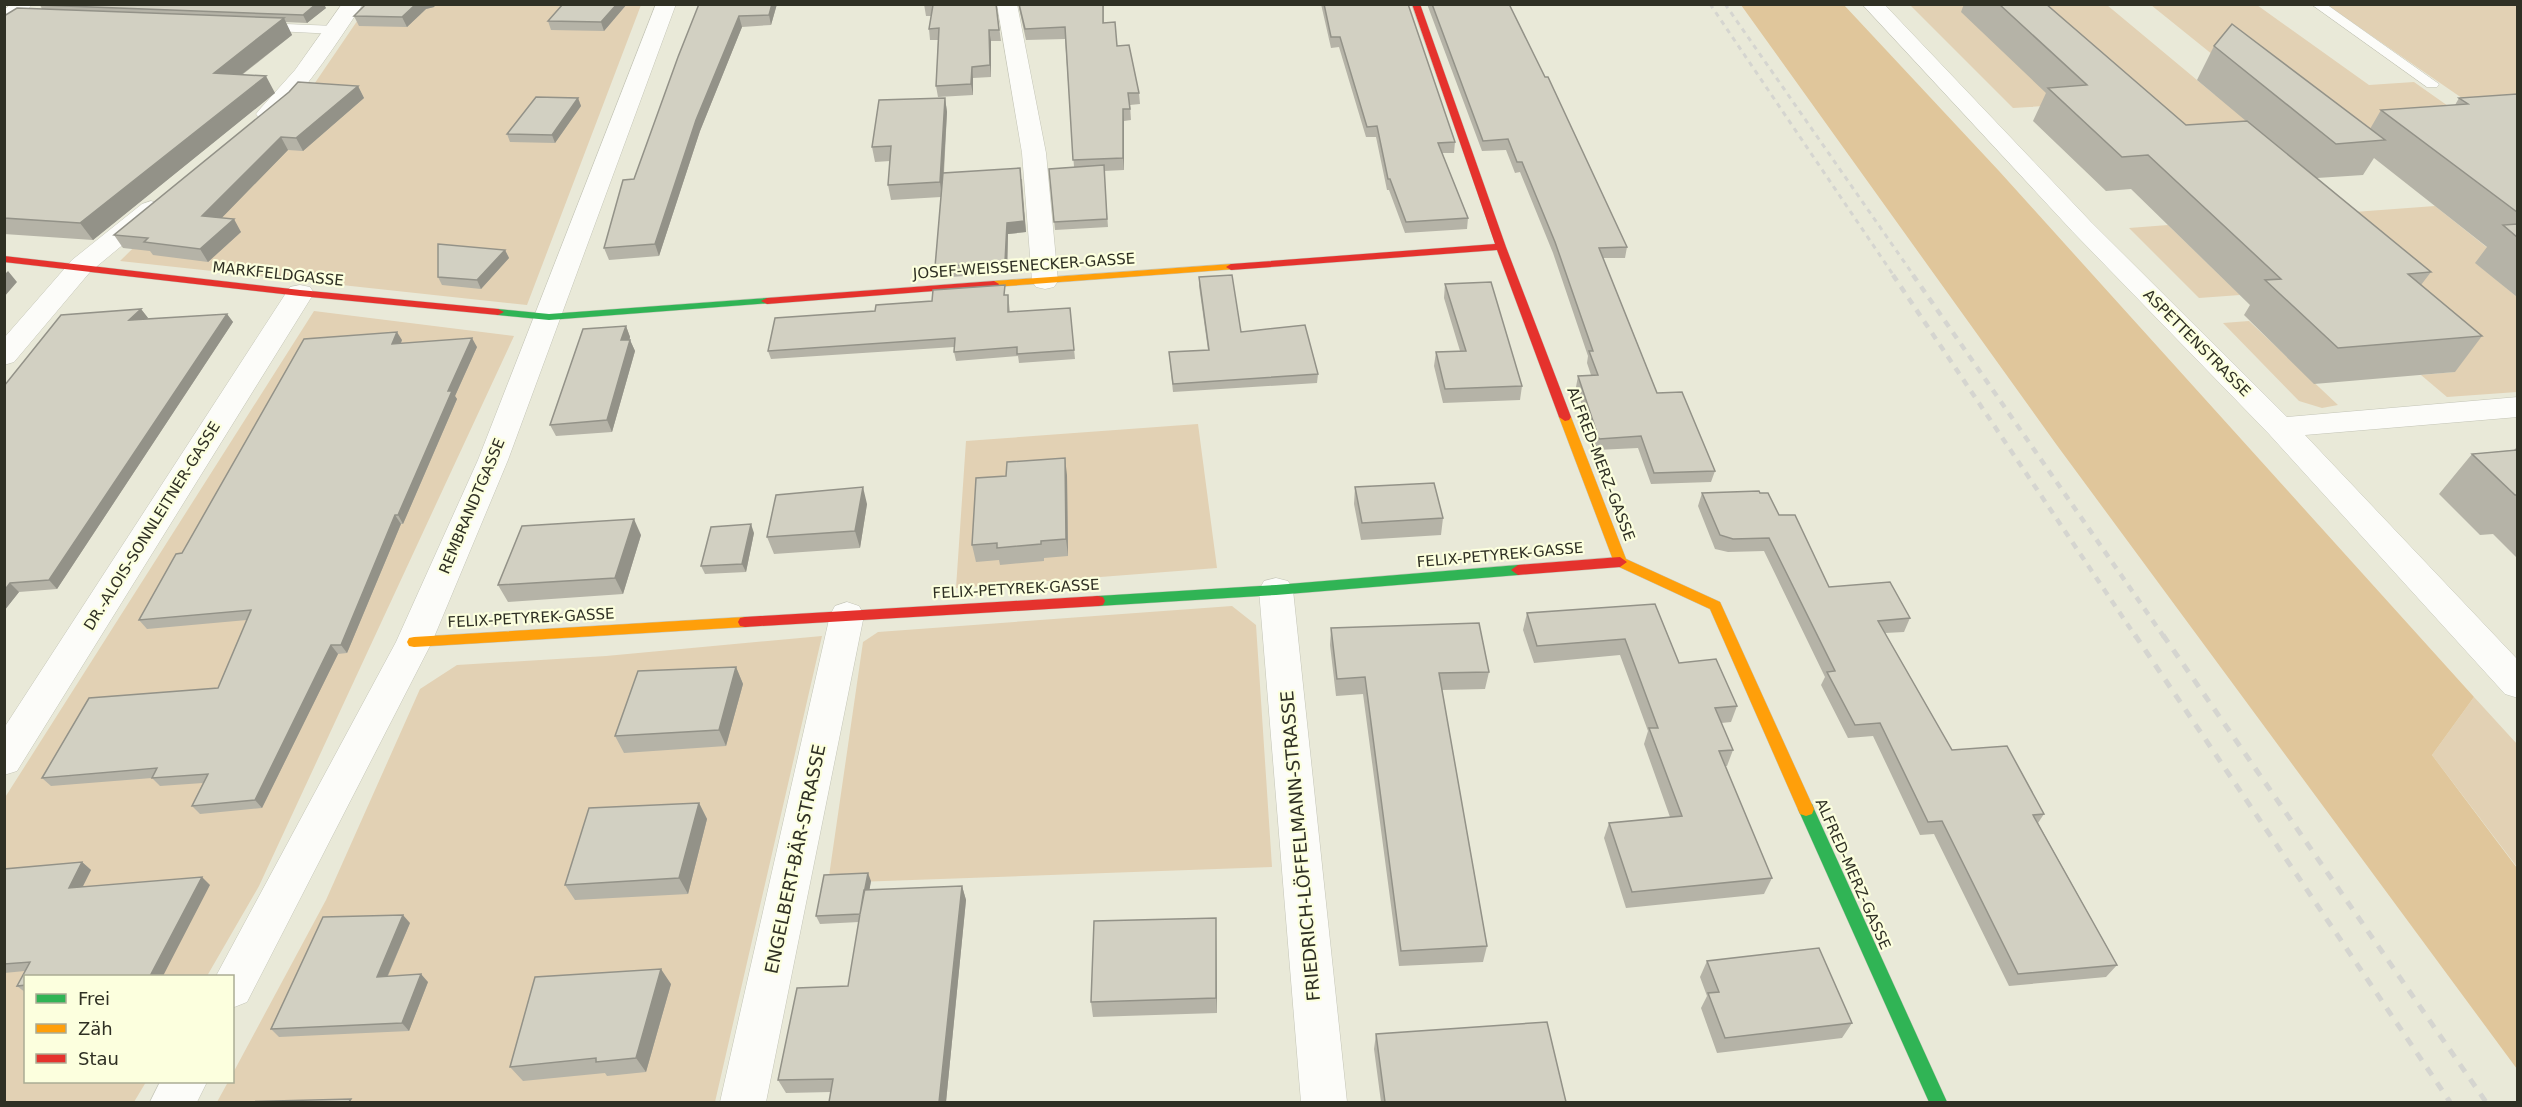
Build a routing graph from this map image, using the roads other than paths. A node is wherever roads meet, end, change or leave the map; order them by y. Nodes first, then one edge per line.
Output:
1 (353, 4) edge
2 (666, 4) edge
3 (1007, 4) edge
4 (1416, 4) edge
5 (1872, 4) edge
6 (2317, 4) edge
7 (242, 26) edge
8 (335, 30) junction
9 (2432, 84) dead end
10 (249, 129) edge
11 (167, 196) edge
12 (1501, 247) junction
13 (4, 259) edge
14 (81, 266) junction
15 (1045, 281) junction
16 (300, 293) junction
17 (549, 317) junction
18 (4, 356) edge
19 (2517, 407) edge
20 (2280, 427) junction
21 (1620, 562) junction
22 (1276, 590) junction
23 (847, 615) junction
24 (414, 642) junction
25 (2517, 684) edge
26 (4, 760) edge
27 (234, 984) edge
28 (183, 1083) edge
29 (172, 1102) edge
30 (743, 1102) edge
31 (1324, 1102) edge
32 (1938, 1102) edge

1 - 8 street
2 - 17 street, REMBRANDTGASSE
3 - 15 street
4 - 12 street, ALFRED-MERZ-GASSE
5 - 20 street, ASPETTENSTRASSE
6 - 9 lane
7 - 8 lane
8 - 10 street
11 - 14 street
12 - 15 street, JOSEF-WEISSENECKER-GASSE
12 - 21 street, ALFRED-MERZ-GASSE
13 - 14 street, MARKFELDGASSE
14 - 16 street, MARKFELDGASSE
14 - 18 street
15 - 17 street, JOSEF-WEISSENECKER-GASSE
16 - 17 street, MARKFELDGASSE
16 - 26 street, DR.-ALOIS-SONNLEITNER-GASSE
17 - 24 street, REMBRANDTGASSE
19 - 20 street
20 - 25 street, ASPETTENSTRASSE
21 - 22 street, FELIX-PETYREK-GASSE
21 - 32 street, ALFRED-MERZ-GASSE
22 - 23 street, FELIX-PETYREK-GASSE
22 - 31 street, FRIEDRICH-LÖFFELMANN-STRASSE
23 - 24 street, FELIX-PETYREK-GASSE
23 - 30 street, ENGELBERT-BÄR-STRASSE
24 - 27 street, REMBRANDTGASSE
28 - 29 street

